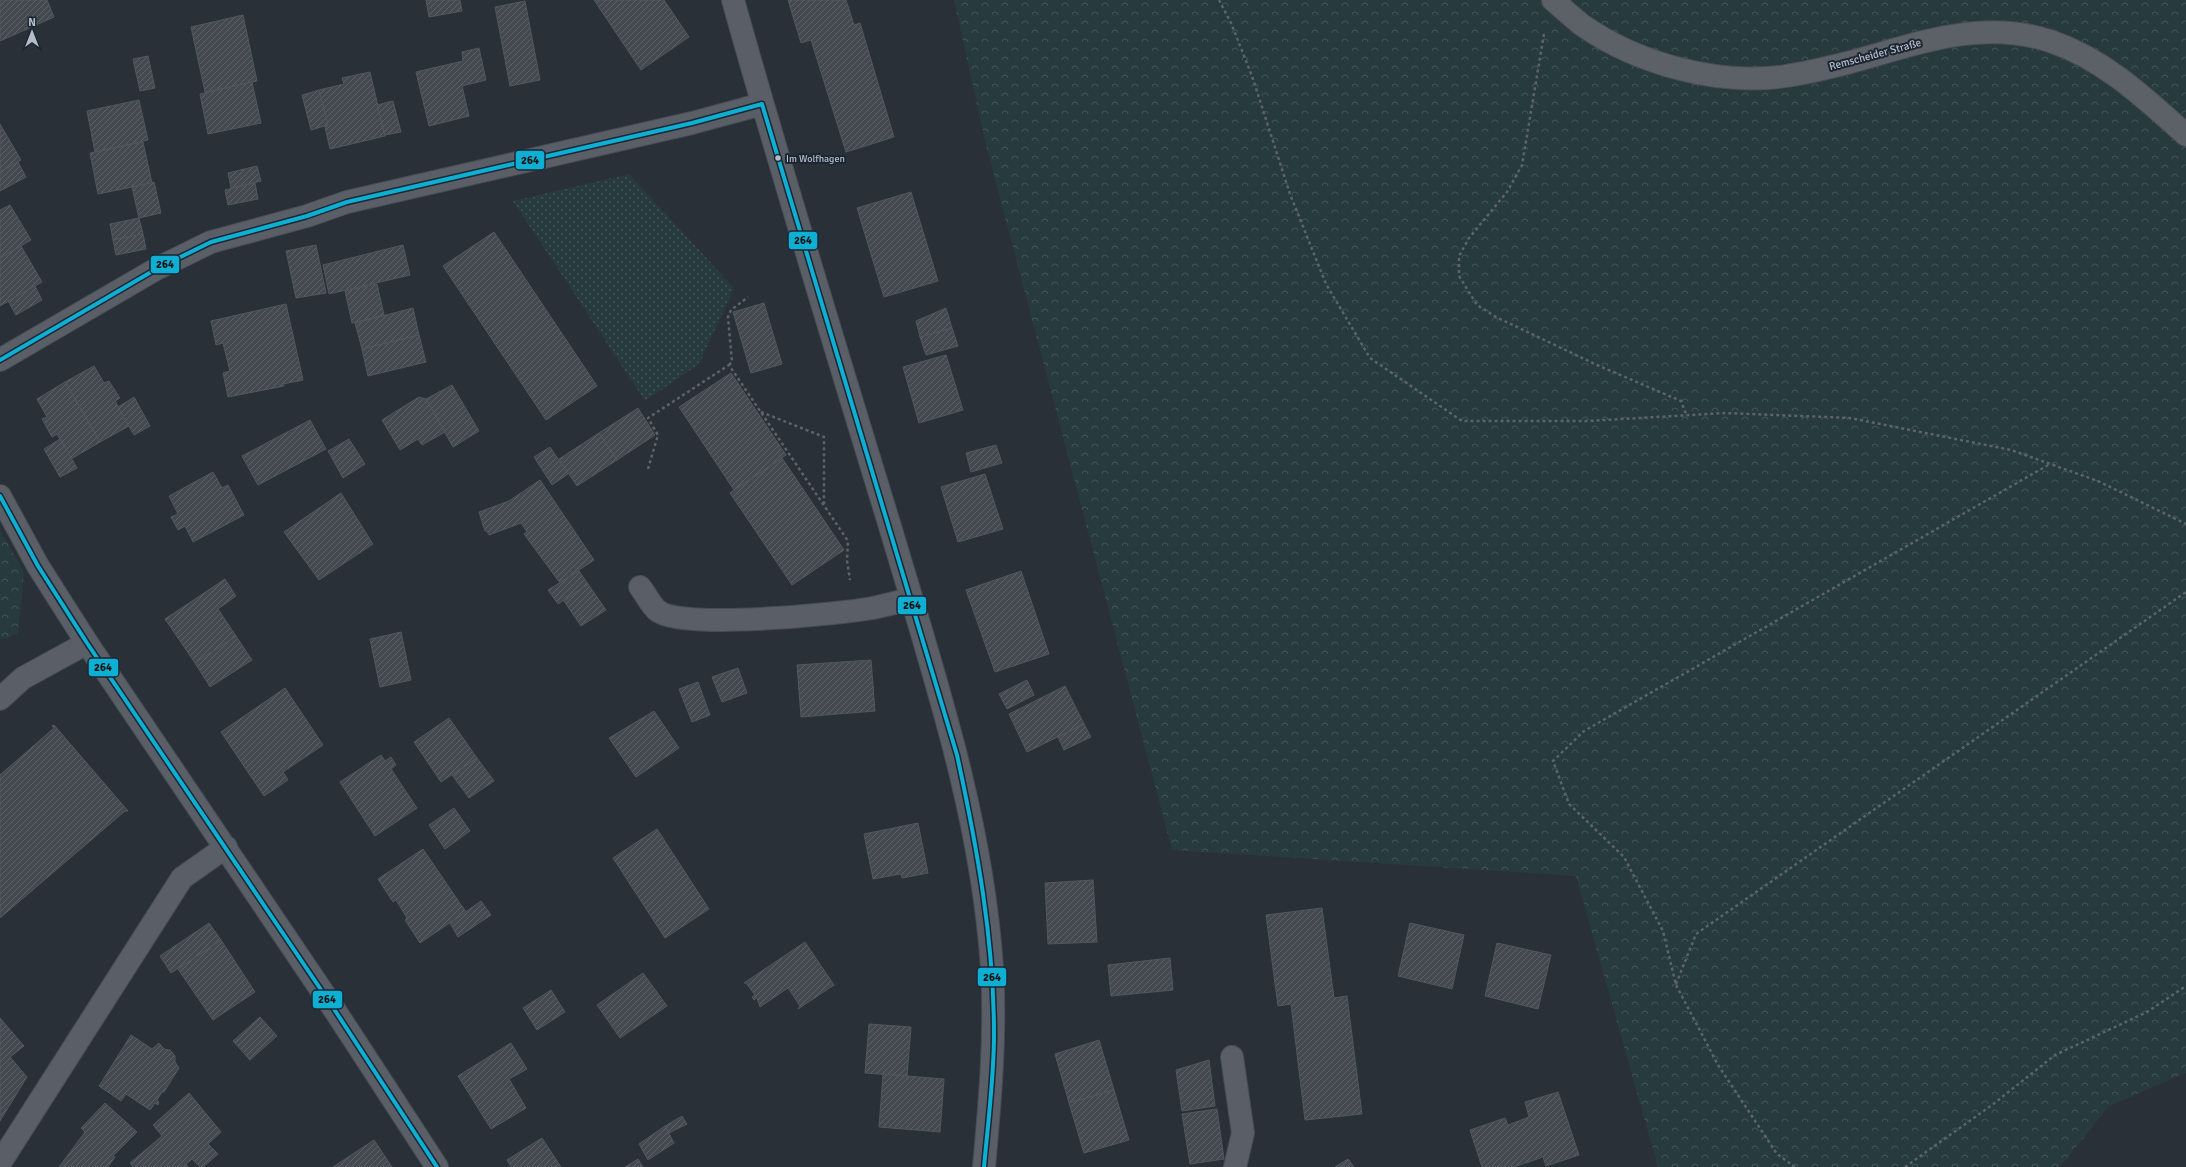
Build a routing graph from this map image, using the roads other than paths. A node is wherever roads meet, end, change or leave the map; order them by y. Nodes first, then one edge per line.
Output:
1 (733, 0) edge
2 (1557, 4) edge
3 (762, 104) junction
4 (2186, 135) edge
5 (0, 360) edge
6 (0, 496) edge
7 (640, 587) dead end
8 (911, 599) junction
9 (87, 643) junction
10 (0, 699) edge
11 (226, 847) junction
12 (1232, 1057) dead end
13 (0, 1163) edge
14 (438, 1167) edge
15 (984, 1167) edge
16 (1235, 1167) edge

1 - 3 street
2 - 4 main road, Remscheider Straße
3 - 5 street
3 - 8 street
6 - 9 street
7 - 8 street
8 - 15 street
9 - 10 street
9 - 11 street
11 - 13 street
11 - 14 street
12 - 16 street

